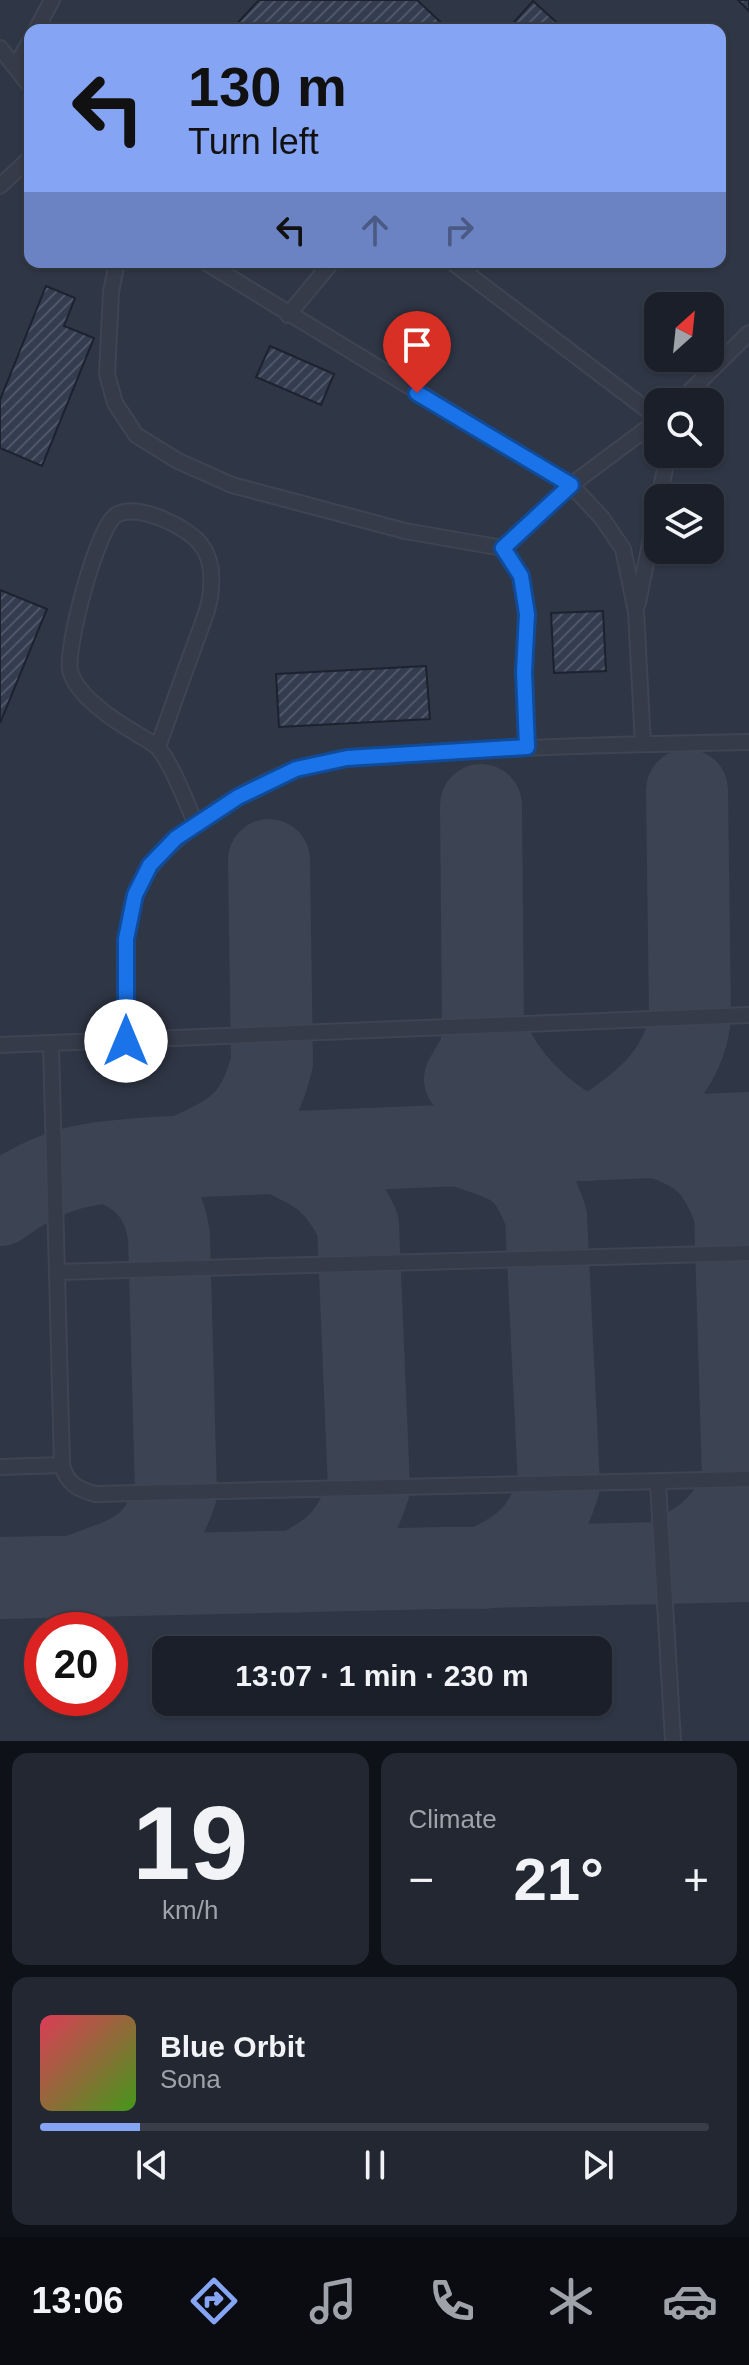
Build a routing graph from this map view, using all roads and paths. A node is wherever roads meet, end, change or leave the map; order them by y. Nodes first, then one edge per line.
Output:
1 (52, 0) edge
2 (39, 24) edge
3 (0, 48) edge
4 (24, 52) edge
5 (16, 66) junction
6 (24, 77) edge
7 (24, 164) edge
8 (0, 186) edge
9 (116, 268) edge
10 (214, 268) edge
11 (327, 268) edge
12 (460, 268) edge
13 (288, 315) junction
14 (749, 333) edge
15 (693, 388) edge
16 (644, 408) edge
17 (644, 430) edge
18 (571, 485) junction
19 (503, 548) junction
20 (646, 564) edge
21 (636, 612) junction
22 (749, 742) edge
23 (643, 744) junction
24 (158, 747) junction
25 (527, 747) junction
26 (196, 825) junction
27 (749, 1015) edge
28 (126, 1041) junction
29 (0, 1045) edge
30 (51, 1045) junction
31 (749, 1253) edge
32 (57, 1272) junction
33 (62, 1465) junction
34 (0, 1467) edge
35 (749, 1479) edge
36 (658, 1483) junction
37 (673, 1741) edge

1 - 2 lane
3 - 5 lane
4 - 5 lane
5 - 6 lane
7 - 8 lane
9 - 19 lane
10 - 13 lane
11 - 13 lane
12 - 16 lane
13 - 18 lane
14 - 15 lane
17 - 18 lane
18 - 19 lane
18 - 21 lane
19 - 25 lane
20 - 21 lane
21 - 23 lane
22 - 23 lane
23 - 25 lane
24 - 24 lane
24 - 26 lane
25 - 26 lane
26 - 28 lane
27 - 28 lane
28 - 30 lane
29 - 30 lane
30 - 32 lane
31 - 32 lane
32 - 33 lane
33 - 34 lane
33 - 36 lane
35 - 36 lane
36 - 37 lane

